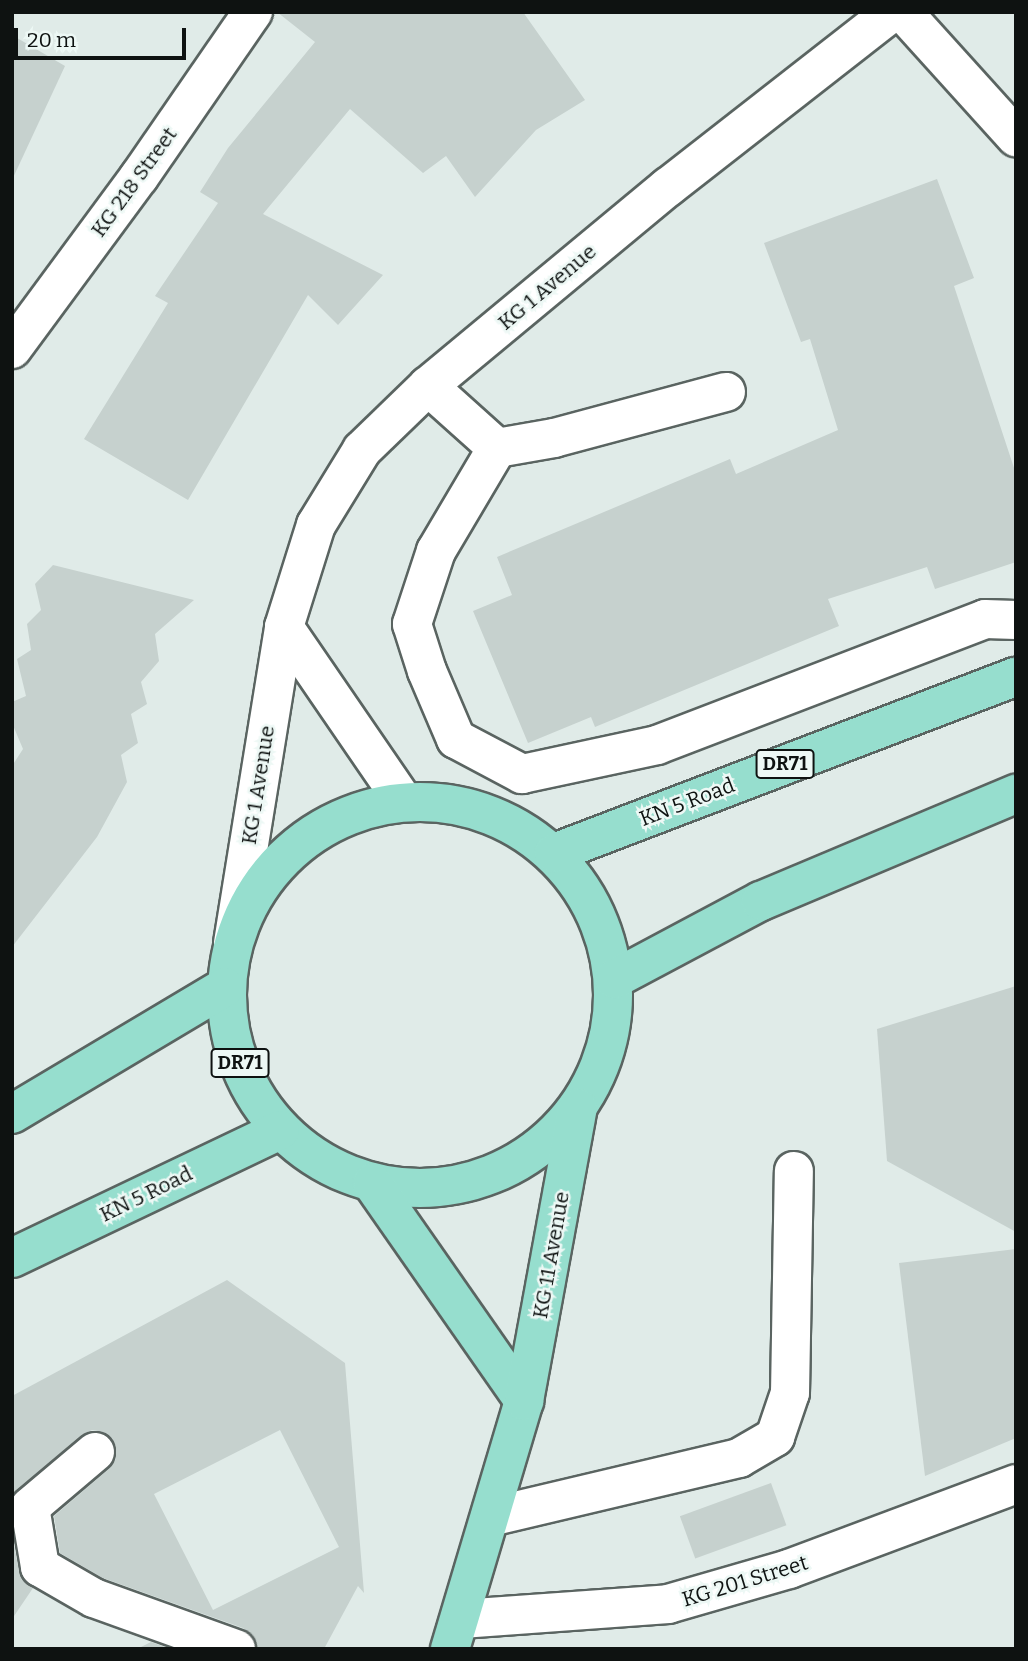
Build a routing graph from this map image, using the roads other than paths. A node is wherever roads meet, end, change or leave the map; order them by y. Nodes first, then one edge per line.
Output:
1 (253, 12) edge
2 (892, 12) edge
3 (903, 12) edge
4 (1016, 137) edge
5 (12, 349) edge
6 (428, 386) junction
7 (726, 392) dead end
8 (497, 448) junction
9 (1016, 620) edge
10 (284, 627) junction
11 (1016, 677) edge
12 (1016, 794) edge
13 (403, 801) junction
14 (554, 853) junction
15 (233, 943) junction
16 (614, 979) junction
17 (225, 987) junction
18 (578, 1108) junction
19 (12, 1114) edge
20 (279, 1130) junction
21 (794, 1171) dead end
22 (372, 1183) junction
23 (12, 1258) edge
24 (524, 1401) junction
25 (94, 1452) dead end
26 (1016, 1484) edge
27 (490, 1517) junction
28 (455, 1634) edge
29 (236, 1649) edge

1 - 5 street, KG 218 Street
2 - 6 street, KG 1 Avenue
3 - 4 street
6 - 8 street
6 - 10 street, KG 1 Avenue
7 - 8 street
8 - 9 street
10 - 13 street
10 - 15 street, KG 1 Avenue
11 - 14 main road, KN 5 Road / DR71
12 - 16 main road
13 - 14 main road, DR71
13 - 15 main road, DR71
14 - 16 main road, DR71
15 - 17 main road, DR71
16 - 18 main road, DR71
17 - 19 main road
17 - 20 main road, DR71
18 - 22 main road, DR71
18 - 24 main road, KG 11 Avenue / DR71
20 - 22 main road, DR71
20 - 23 main road, KN 5 Road
21 - 27 street
22 - 24 main road
24 - 27 main road, KG 11 Avenue / DR71
25 - 29 street
26 - 28 street, KG 201 Street
27 - 28 main road, KG 11 Avenue / DR71

